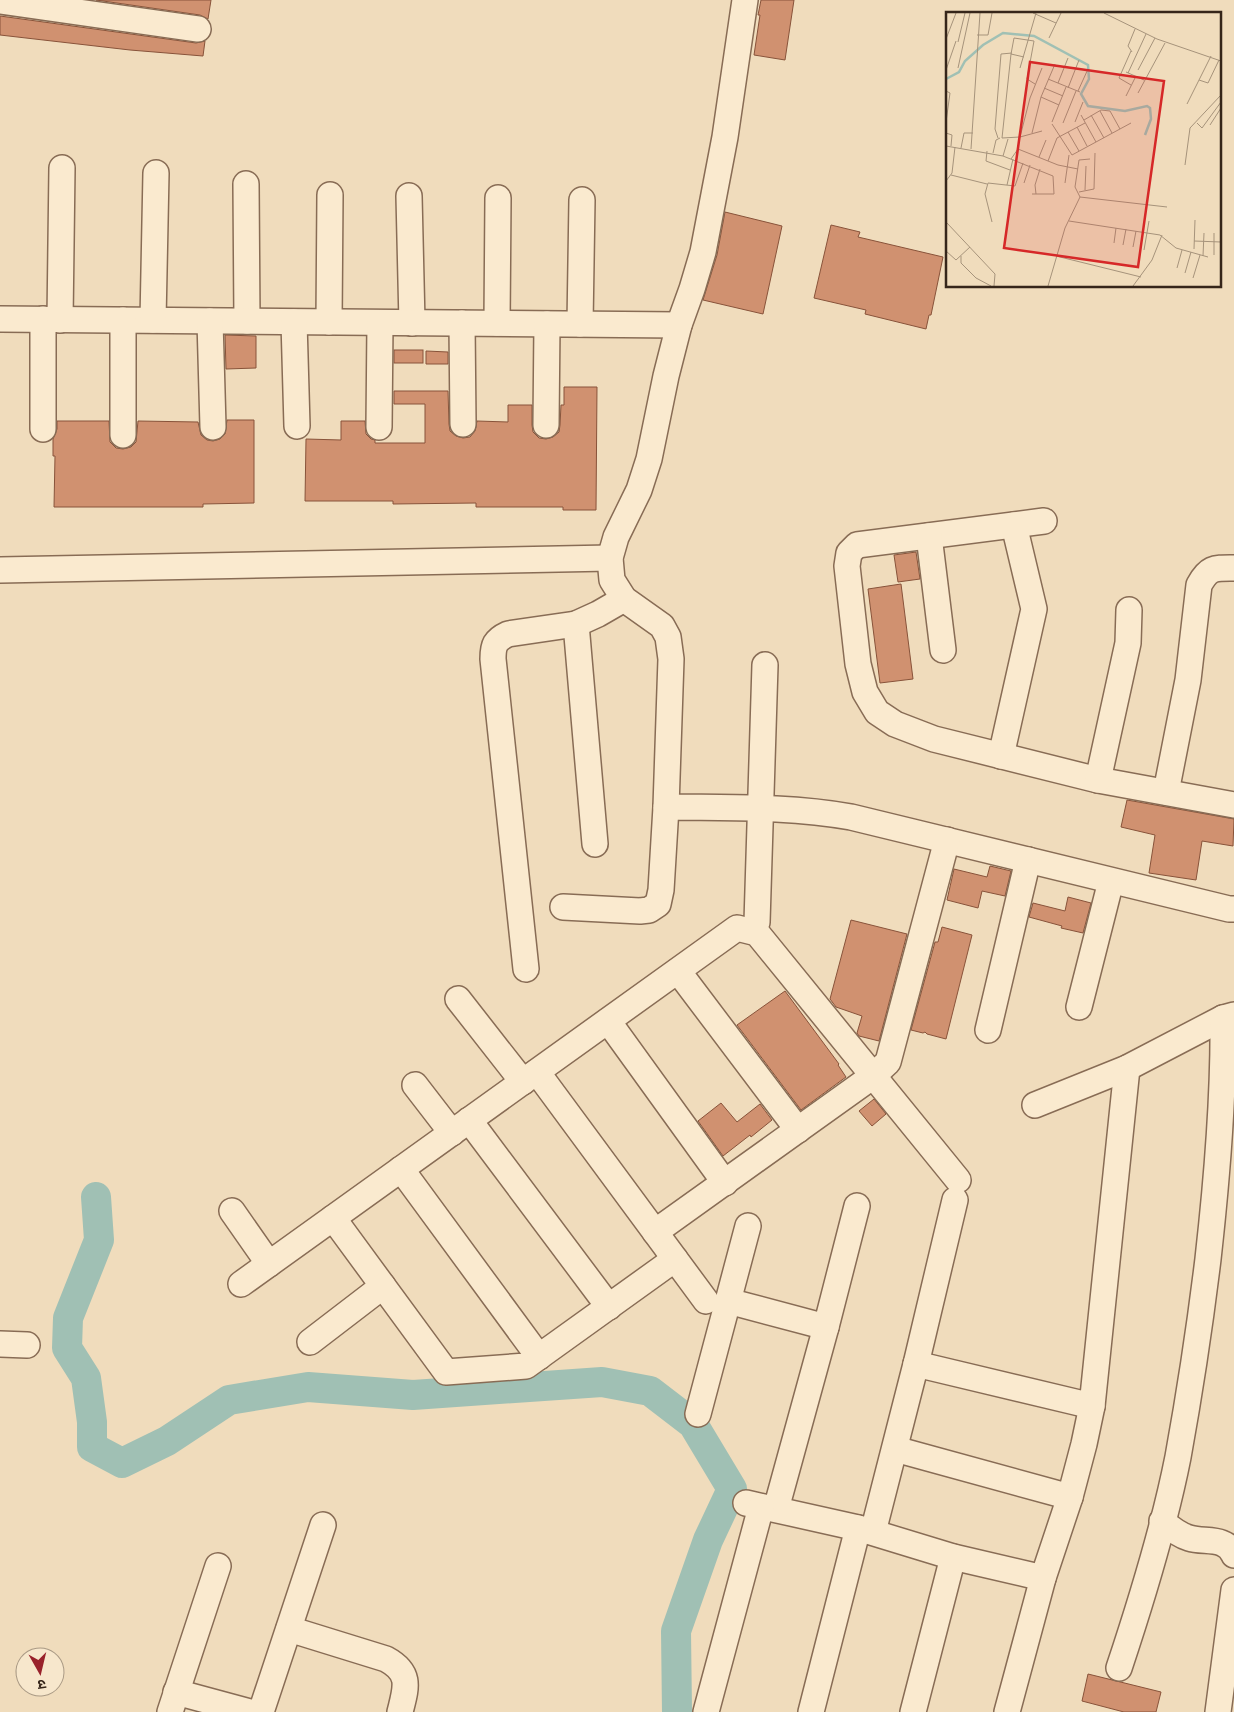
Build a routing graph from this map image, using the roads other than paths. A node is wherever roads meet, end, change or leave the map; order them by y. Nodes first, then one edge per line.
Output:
1 (745, 0) edge
2 (0, 1) edge
3 (198, 29) dead end
4 (62, 168) dead end
5 (156, 173) dead end
6 (246, 184) dead end
7 (330, 195) dead end
8 (409, 196) dead end
9 (498, 198) dead end
10 (582, 200) dead end
11 (0, 319) edge
12 (51, 319) junction
13 (123, 320) junction
14 (153, 320) junction
15 (210, 321) junction
16 (247, 321) junction
17 (294, 322) junction
18 (329, 322) junction
19 (380, 322) junction
20 (412, 323) junction
21 (462, 323) junction
22 (498, 323) junction
23 (547, 324) junction
24 (580, 324) junction
25 (679, 325) junction
26 (463, 424) dead end
27 (546, 425) dead end
28 (297, 426) dead end
29 (213, 427) dead end
30 (380, 427) dead end
31 (43, 429) dead end
32 (123, 435) dead end
33 (1044, 522) dead end
34 (1014, 525) junction
35 (929, 536) junction
36 (610, 558) junction
37 (1234, 568) edge
38 (0, 570) edge
39 (624, 599) junction
40 (1129, 610) dead end
41 (576, 624) junction
42 (943, 650) dead end
43 (765, 665) dead end
44 (1001, 756) junction
45 (1098, 780) junction
46 (1166, 792) junction
47 (1234, 805) edge
48 (666, 807) junction
49 (760, 808) junction
50 (947, 840) junction
51 (595, 844) dead end
52 (1028, 860) junction
53 (1111, 881) junction
54 (563, 907) dead end
55 (1234, 909) edge
56 (757, 922) dead end
57 (526, 969) dead end
58 (678, 971) junction
59 (458, 999) dead end
60 (1078, 1007) dead end
61 (1229, 1016) edge
62 (608, 1021) junction
63 (988, 1030) dead end
64 (1127, 1068) junction
65 (873, 1076) junction
66 (530, 1077) junction
67 (415, 1085) dead end
68 (1035, 1105) dead end
69 (461, 1126) junction
70 (798, 1130) junction
71 (401, 1169) junction
72 (724, 1183) junction
73 (857, 1206) dead end
74 (232, 1211) dead end
75 (333, 1218) junction
76 (748, 1226) dead end
77 (655, 1232) junction
78 (675, 1259) junction
79 (269, 1264) junction
80 (241, 1284) dead end
81 (383, 1286) junction
82 (717, 1301) junction
83 (609, 1307) junction
84 (826, 1326) junction
85 (310, 1342) dead end
86 (0, 1344) edge
87 (26, 1345) dead end
88 (539, 1357) junction
89 (916, 1364) junction
90 (1092, 1406) junction
91 (698, 1414) dead end
92 (895, 1449) junction
93 (1070, 1497) junction
94 (761, 1506) junction
95 (1162, 1521) junction
96 (323, 1525) dead end
97 (866, 1530) junction
98 (1234, 1555) edge
99 (952, 1557) junction
100 (218, 1566) dead end
101 (1043, 1578) junction
102 (1234, 1590) edge
103 (289, 1628) junction
104 (1118, 1668) dead end
105 (173, 1702) edge
106 (250, 1712) edge
107 (261, 1712) edge
108 (400, 1712) edge
109 (706, 1712) edge
110 (811, 1712) edge
111 (913, 1712) edge
112 (1007, 1712) edge
113 (1218, 1712) edge

1 - 25 street
2 - 3 street
4 - 12 street
5 - 14 street
6 - 16 street
7 - 18 street
8 - 20 street
9 - 22 street
10 - 24 street
11 - 12 street
12 - 13 street
12 - 31 street
13 - 14 street
13 - 32 street
14 - 15 street
15 - 16 street
15 - 29 street
16 - 17 street
17 - 18 street
17 - 28 street
18 - 19 street
19 - 20 street
19 - 30 street
20 - 21 street
21 - 22 street
21 - 26 street
22 - 23 street
23 - 24 street
23 - 27 street
24 - 25 street
25 - 36 street
33 - 34 street
34 - 35 street
34 - 44 street
35 - 42 street
35 - 44 street
36 - 38 street
36 - 39 street
37 - 46 street
39 - 41 street
39 - 48 street
40 - 45 street
41 - 51 street
41 - 57 street
43 - 49 street
44 - 45 street
45 - 46 street
46 - 47 street
48 - 49 street
48 - 54 street
49 - 50 street
49 - 56 street
50 - 52 street
50 - 65 street
52 - 53 street
52 - 63 street
53 - 55 street
53 - 60 street
58 - 62 street
58 - 65 street
58 - 70 street
59 - 66 street
61 - 64 street
61 - 95 street
62 - 66 street
62 - 72 street
64 - 68 street
64 - 90 street
65 - 70 street
65 - 89 street
66 - 69 street
66 - 77 street
67 - 69 street
69 - 71 street
69 - 83 street
70 - 72 street
71 - 75 street
71 - 88 street
72 - 77 street
73 - 84 street
74 - 79 street
75 - 79 street
75 - 81 street
76 - 82 street
77 - 78 street
78 - 82 street
78 - 83 street
79 - 80 street
81 - 85 street
81 - 88 street
82 - 84 street
82 - 91 street
83 - 88 street
84 - 94 street
86 - 87 street
89 - 90 street
89 - 92 street
90 - 93 street
92 - 93 street
92 - 97 street
93 - 101 street
94 - 97 street
94 - 109 street
95 - 98 street
95 - 104 street
96 - 103 street
97 - 99 street
97 - 110 street
99 - 101 street
99 - 111 street
100 - 105 street
101 - 112 street
102 - 113 street
103 - 107 street
103 - 108 street
105 - 106 street

